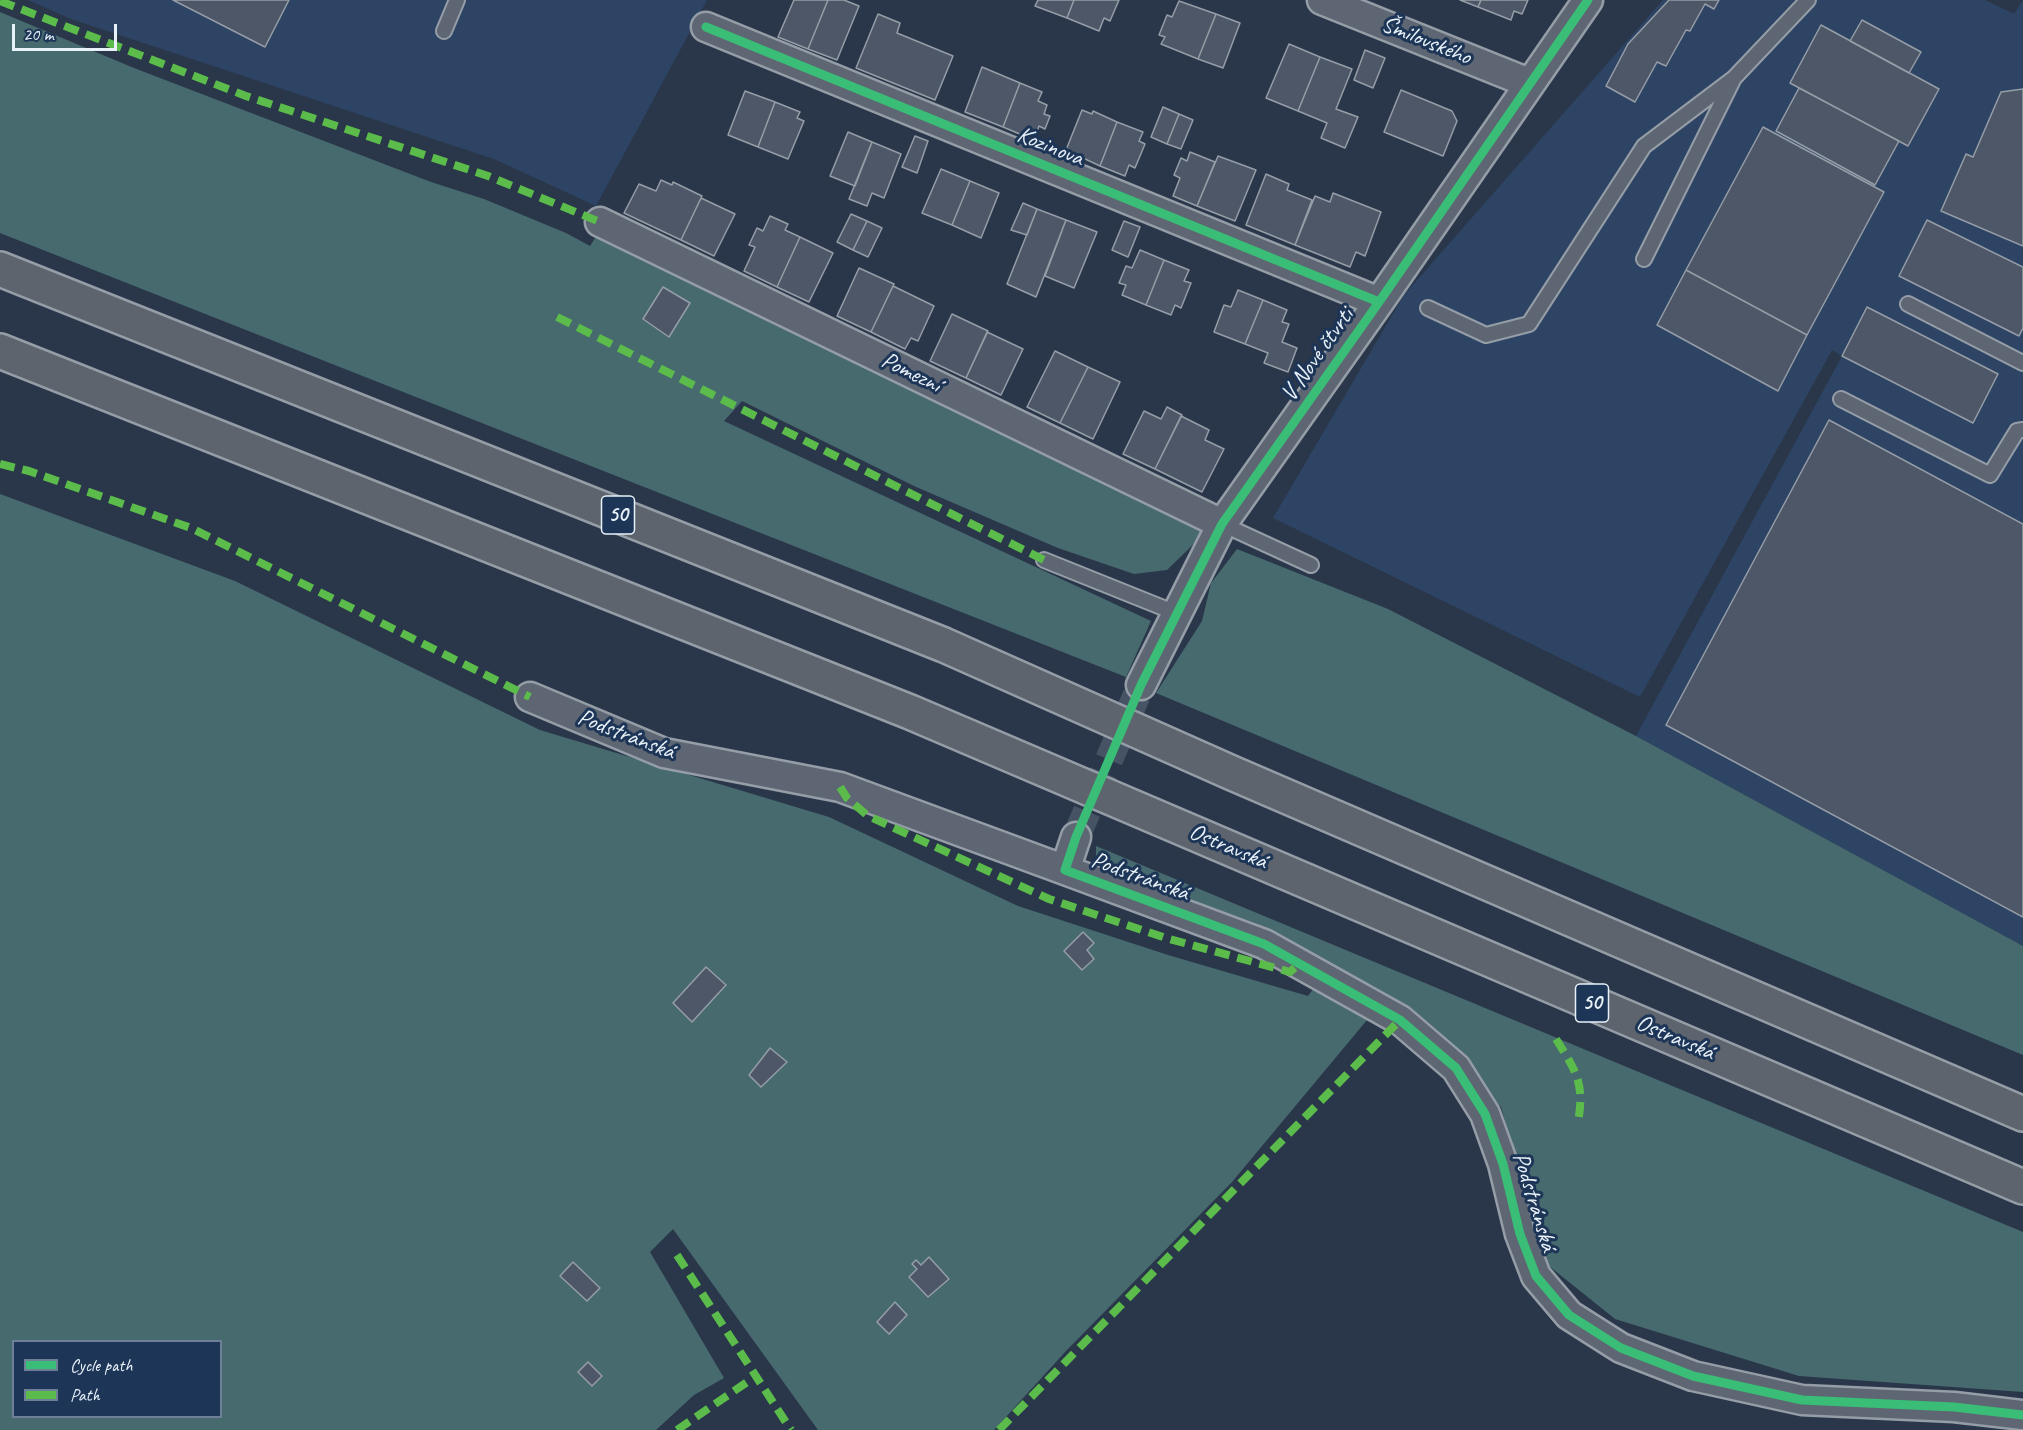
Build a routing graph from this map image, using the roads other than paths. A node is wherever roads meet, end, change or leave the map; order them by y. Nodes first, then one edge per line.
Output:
1 (456, 0) edge
2 (1322, 0) edge
3 (1588, 0) edge
4 (1808, 0) edge
5 (706, 27) dead end
6 (444, 31) dead end
7 (1734, 78) junction
8 (1529, 82) junction
9 (600, 222) dead end
10 (1644, 259) dead end
11 (0, 268) edge
12 (1379, 302) junction
13 (1908, 304) dead end
14 (1428, 308) dead end
15 (0, 351) edge
16 (2023, 363) edge
17 (1841, 399) dead end
18 (2023, 430) edge
19 (1222, 524) junction
20 (1044, 560) dead end
21 (1311, 566) dead end
22 (1176, 613) junction
23 (1141, 685) tunnel mouth
24 (530, 697) dead end
25 (1076, 837) tunnel mouth
26 (1065, 870) junction
27 (2023, 1114) edge
28 (2023, 1187) edge
29 (2023, 1415) edge

1 - 6 lane
2 - 8 street, Šmilovského
3 - 8 street, V Nové čtvrti
4 - 7 lane
5 - 12 street, Kozinova
7 - 10 lane
7 - 14 lane
8 - 12 street, V Nové čtvrti
9 - 19 street, Pomezní
11 - 27 highway, 50
12 - 19 street, V Nové čtvrti
13 - 16 lane
15 - 28 highway, Ostravská / 50
17 - 18 lane
19 - 21 lane
19 - 22 street, V Nové čtvrti
20 - 22 lane
22 - 23 street, V Nové čtvrti
24 - 26 street, Podstránská
25 - 26 street
26 - 29 street, Podstránská

